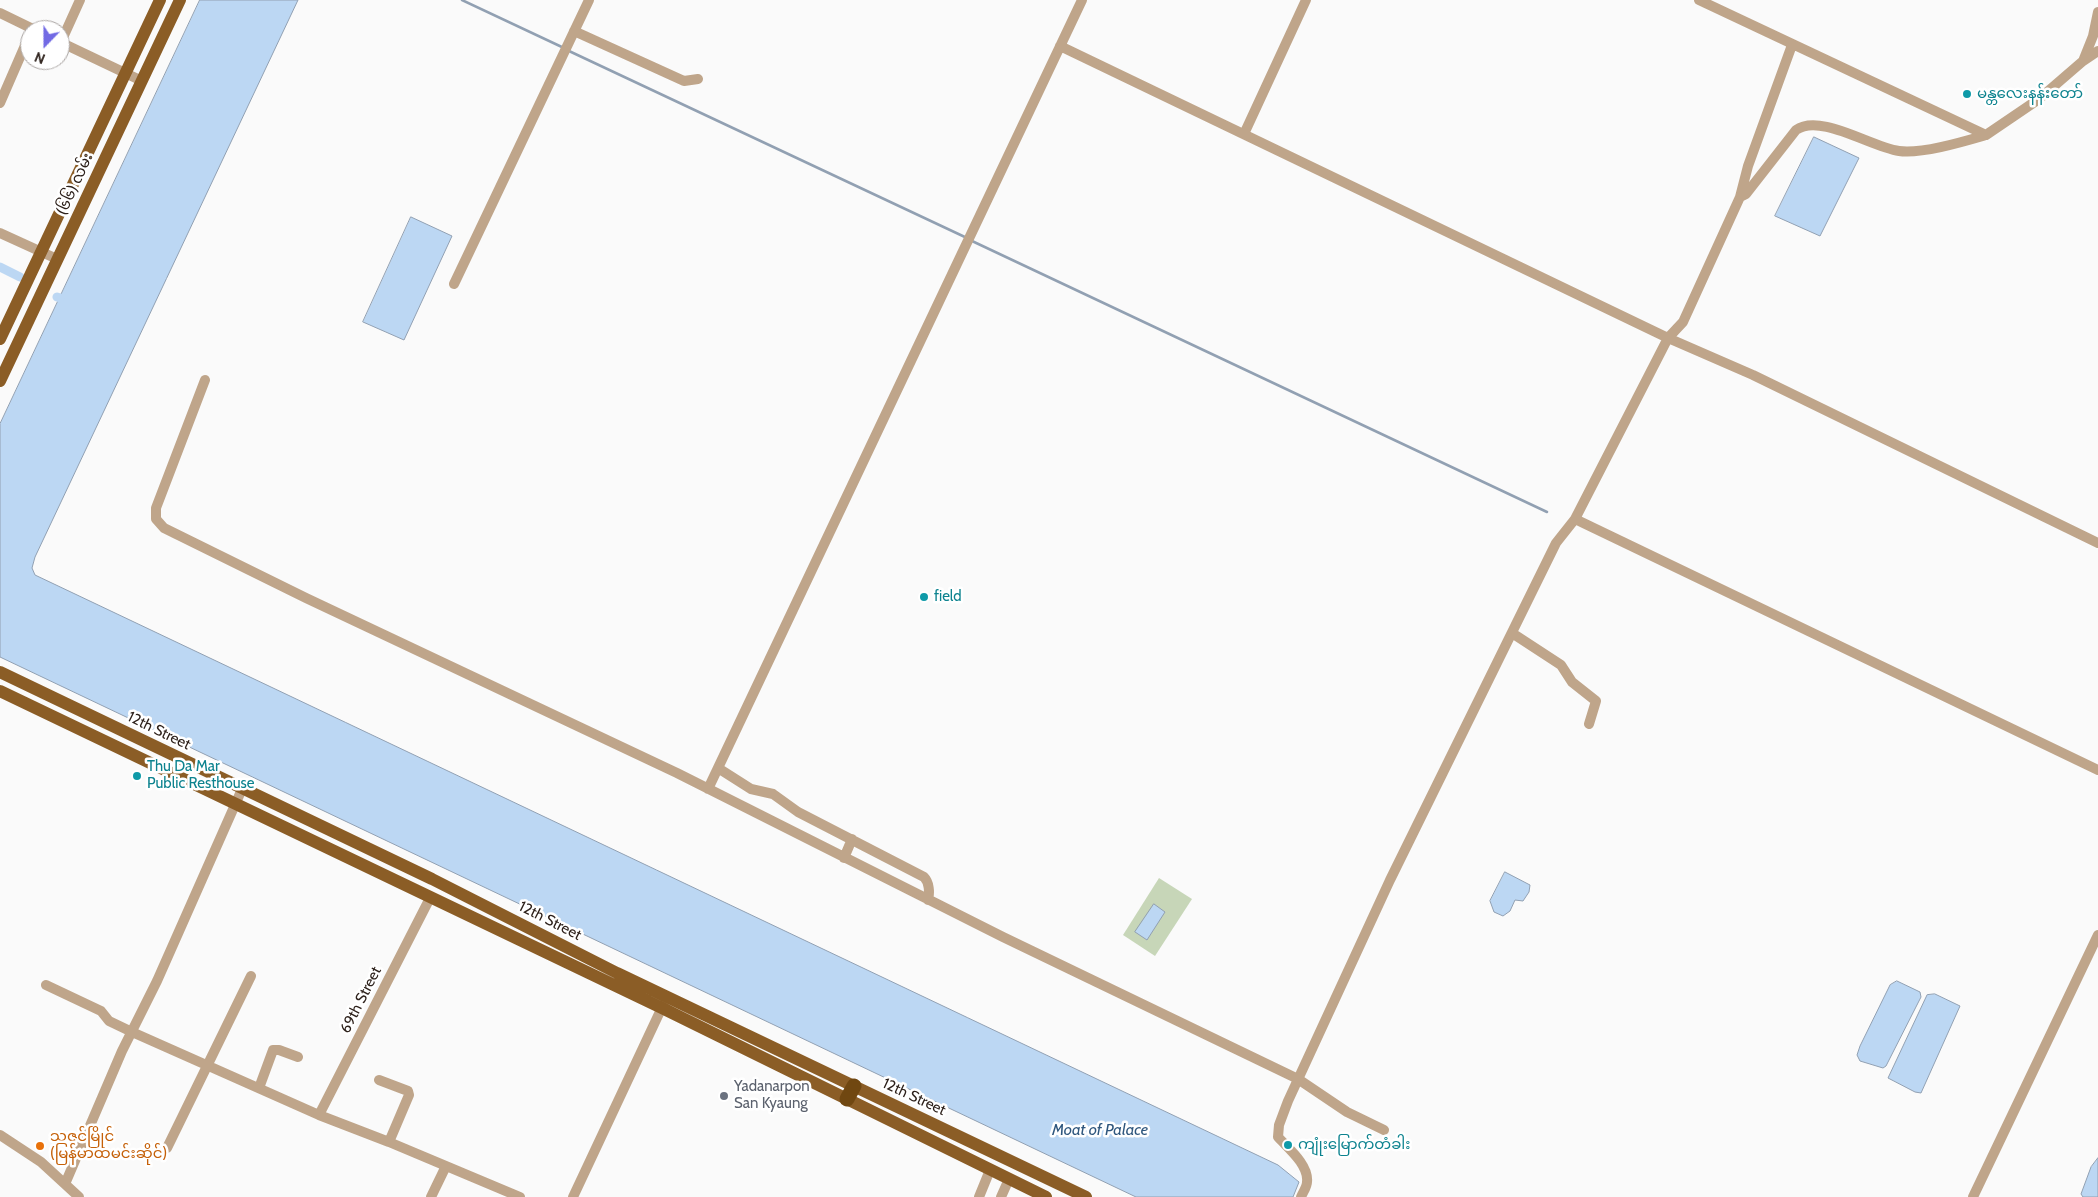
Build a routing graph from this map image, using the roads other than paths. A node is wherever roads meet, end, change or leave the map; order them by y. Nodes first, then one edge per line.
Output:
1 (80, 0) edge
2 (160, 0) edge
3 (180, 0) edge
4 (589, 0) edge
5 (1082, 0) edge
6 (1306, 0) edge
7 (1699, 0) edge
8 (2098, 12) edge
9 (0, 13) edge
10 (70, 22) edge
11 (20, 24) edge
12 (2097, 28) edge
13 (574, 31) junction
14 (1792, 45) junction
15 (70, 46) edge
16 (1060, 46) junction
17 (2098, 51) edge
18 (20, 58) edge
19 (2083, 61) junction
20 (126, 73) junction
21 (698, 79) dead end
22 (142, 81) junction
23 (0, 103) edge
24 (1244, 134) junction
25 (1986, 136) junction
26 (1740, 197) junction
27 (0, 233) edge
28 (42, 252) junction
29 (57, 259) junction
30 (454, 284) dead end
31 (1668, 338) junction
32 (0, 339) edge
33 (205, 380) dead end
34 (0, 381) edge
35 (1575, 519) junction
36 (2098, 544) edge
37 (1512, 632) junction
38 (0, 672) edge
39 (0, 691) edge
40 (1589, 724) dead end
41 (718, 768) junction
42 (2098, 770) edge
43 (242, 789) junction
44 (708, 789) junction
45 (235, 805) junction
46 (852, 839) junction
47 (844, 858) junction
48 (430, 898) junction
49 (928, 900) junction
50 (2098, 935) edge
51 (251, 976) dead end
52 (46, 985) dead end
53 (665, 1002) junction
54 (132, 1032) junction
55 (298, 1058) dead end
56 (206, 1065) junction
57 (1298, 1079) junction
58 (379, 1080) dead end
59 (259, 1088) junction
60 (850, 1093) junction
61 (319, 1115) junction
62 (1384, 1130) dead end
63 (0, 1135) edge
64 (390, 1142) junction
65 (167, 1148) dead end
66 (446, 1166) junction
67 (990, 1170) junction
68 (1009, 1180) junction
69 (65, 1184) junction
70 (75, 1196) edge
71 (431, 1197) edge
72 (520, 1197) edge
73 (573, 1197) edge
74 (979, 1197) edge
75 (1001, 1197) edge
76 (1046, 1197) edge
77 (1086, 1197) edge
78 (1301, 1197) edge
79 (1973, 1197) edge

1 - 10 street
2 - 20 main road, (၆၆) လမ်း
3 - 22 main road, (၆၆) လမ်း
4 - 13 street
5 - 16 street
6 - 24 street
7 - 14 street
8 - 12 street
9 - 11 street
12 - 19 street
13 - 21 street
13 - 30 street
14 - 25 street
14 - 26 street
15 - 20 street
16 - 24 street
16 - 41 street
17 - 19 street
18 - 23 street
19 - 25 street
20 - 22 street
20 - 28 main road, (၆၆) လမ်း
22 - 29 main road, (၆၆) လမ်း
24 - 31 street
25 - 26 street
26 - 31 street
27 - 28 street
28 - 29 street
28 - 32 main road, (၆၆) လမ်း
29 - 34 main road, (၆၆) လမ်း
31 - 35 street
31 - 36 street
33 - 44 street
35 - 37 street
35 - 42 street
37 - 40 street
37 - 57 street
38 - 43 main road, 12th Street
39 - 45 main road, 12th Street
41 - 44 street
41 - 46 street
43 - 45 street
43 - 53 main road, 12th Street
44 - 47 street
45 - 48 main road, 12th Street
45 - 54 street
46 - 47 street
46 - 49 street
47 - 49 street
48 - 53 main road, 12th Street
48 - 61 street, 69th Street
49 - 57 street
50 - 79 street
51 - 56 street
52 - 54 street
53 - 60 main road, 12th Street
53 - 73 street
54 - 56 street
54 - 69 street
55 - 59 street
56 - 59 street
56 - 65 street
57 - 62 street
57 - 78 street
58 - 64 street
59 - 61 street
60 - 67 main road, 12th Street
60 - 77 main road, 12th Street
61 - 64 street
63 - 69 street
64 - 66 street
66 - 71 street
66 - 72 street
67 - 68 main road, 12th Street
67 - 74 street
68 - 75 street
68 - 76 main road, 12th Street
69 - 70 street

